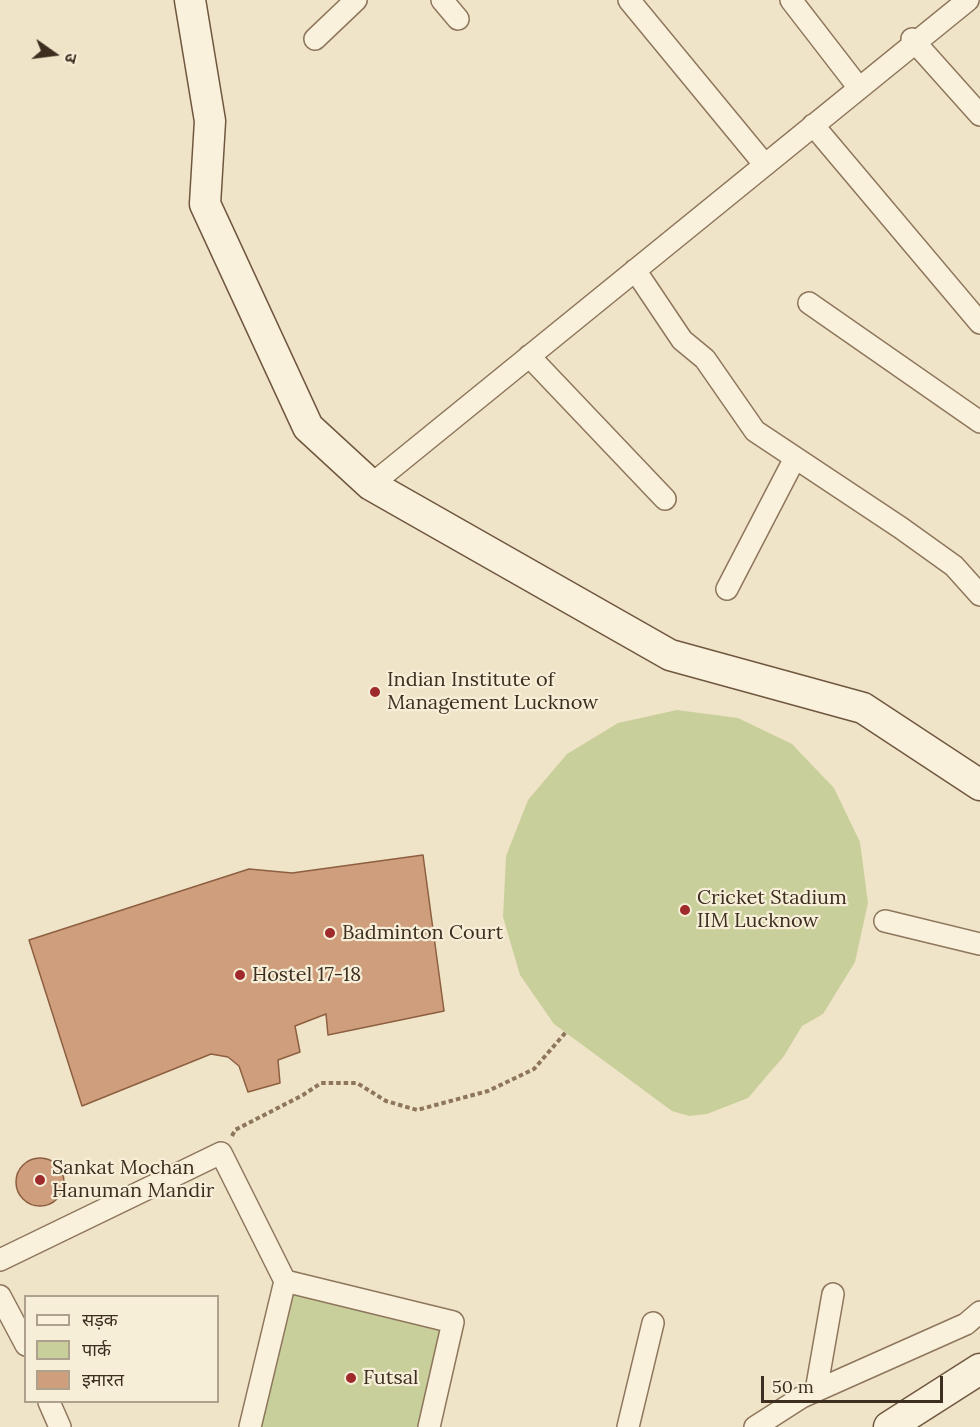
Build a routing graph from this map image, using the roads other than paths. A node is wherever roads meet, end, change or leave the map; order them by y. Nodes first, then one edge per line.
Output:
1 (190, 0) edge
2 (356, 0) edge
3 (442, 0) edge
4 (629, 0) edge
5 (791, 0) edge
6 (968, 0) edge
7 (458, 19) dead end
8 (315, 39) dead end
9 (914, 41) junction
10 (859, 88) junction
11 (980, 115) edge
12 (813, 125) junction
13 (765, 165) junction
14 (635, 270) junction
15 (809, 303) dead end
16 (980, 323) edge
17 (529, 356) junction
18 (980, 422) edge
19 (795, 458) junction
20 (371, 485) junction
21 (665, 499) dead end
22 (727, 589) dead end
23 (980, 595) edge
24 (980, 785) edge
25 (885, 921) dead end
26 (980, 944) edge
27 (0, 1260) edge
28 (285, 1281) junction
29 (833, 1294) dead end
30 (0, 1296) edge
31 (980, 1312) edge
32 (653, 1323) dead end
33 (24, 1341) edge
34 (980, 1369) edge
35 (816, 1391) junction
36 (50, 1403) edge
37 (60, 1427) edge
38 (250, 1427) edge
39 (429, 1427) edge
40 (628, 1427) edge
41 (754, 1427) edge
42 (890, 1427) edge

1 - 20 street
2 - 8 street
3 - 7 street
4 - 13 street
5 - 10 street
6 - 9 street
9 - 10 street
9 - 11 street
10 - 12 street
12 - 13 street
12 - 16 street
13 - 14 street
14 - 17 street
14 - 19 street
15 - 18 street
17 - 20 street
17 - 21 street
19 - 22 street
19 - 23 street
20 - 24 street
25 - 26 street
27 - 28 street
28 - 38 street
28 - 39 street
29 - 35 street
30 - 33 street
31 - 35 street
32 - 40 street
34 - 42 street
35 - 41 street
36 - 37 street

